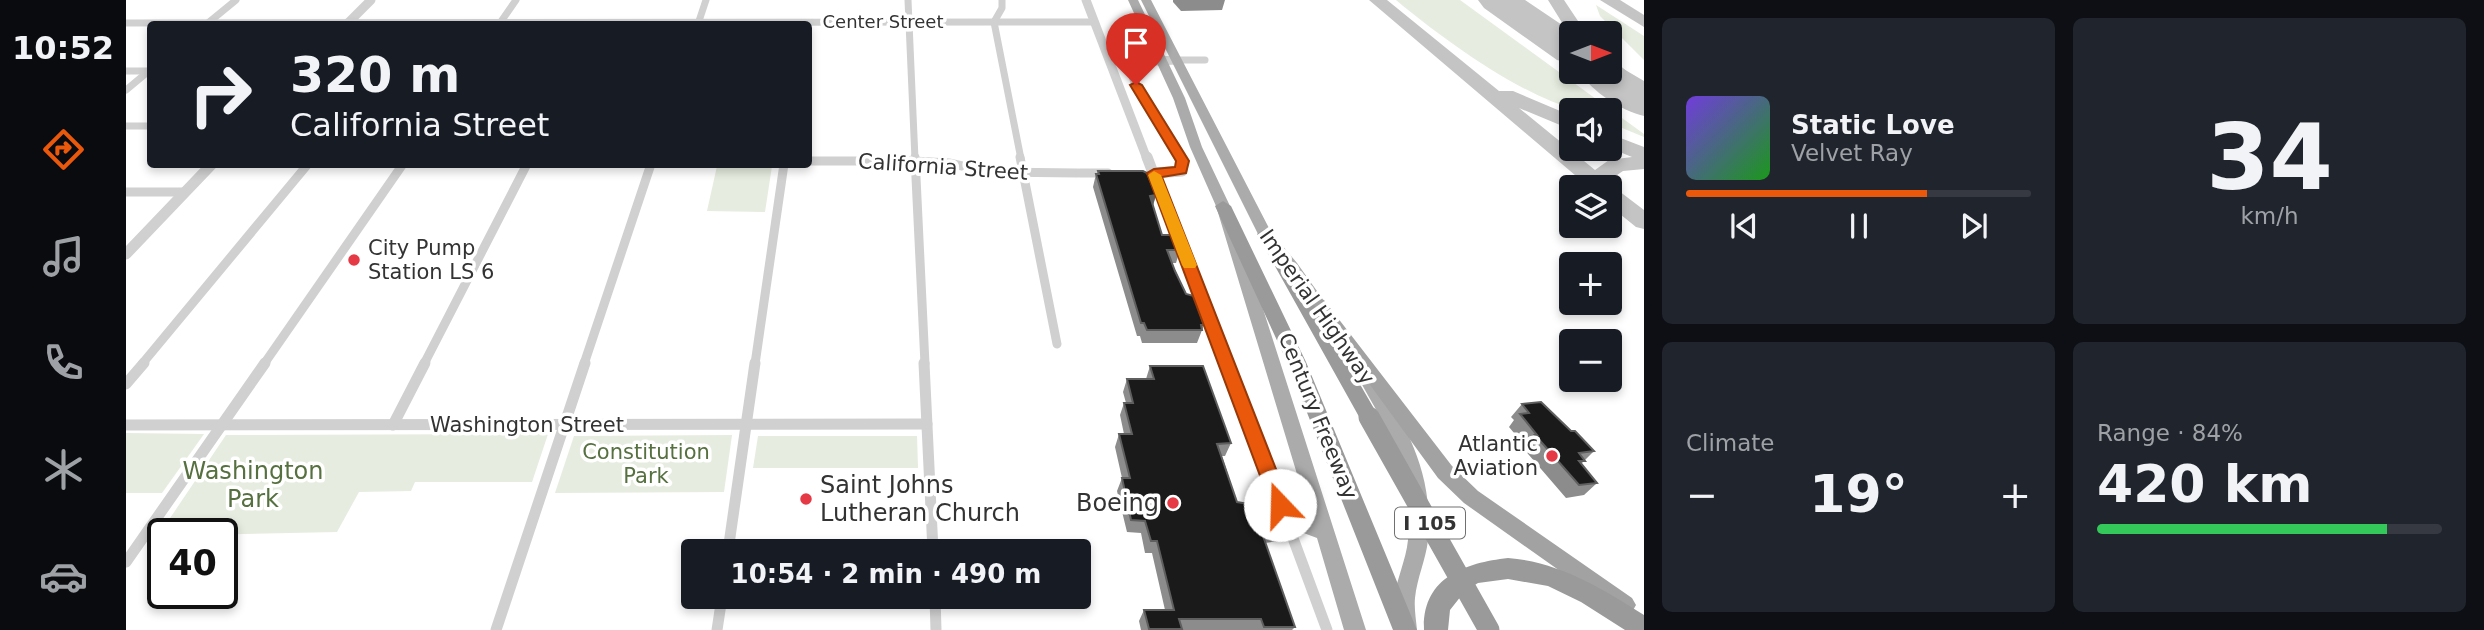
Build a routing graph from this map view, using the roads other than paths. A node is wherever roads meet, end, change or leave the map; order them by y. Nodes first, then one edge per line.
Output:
1 (236, 0) edge
2 (371, 0) edge
3 (516, 0) edge
4 (706, 0) edge
5 (908, 0) edge
6 (1002, 0) edge
7 (1086, 0) edge
8 (1133, 0) edge
9 (1146, 0) edge
10 (210, 21) edge
11 (351, 21) edge
12 (501, 21) edge
13 (699, 21) edge
14 (909, 22) junction
15 (994, 22) junction
16 (1095, 22) junction
17 (126, 23) edge
18 (147, 23) edge
19 (812, 23) edge
20 (1169, 60) junction
21 (1205, 60) dead end
22 (147, 70) edge
23 (126, 71) edge
24 (147, 72) edge
25 (126, 90) edge
26 (126, 126) edge
27 (147, 126) edge
28 (812, 161) edge
29 (913, 161) junction
30 (208, 168) edge
31 (304, 168) edge
32 (400, 168) edge
33 (525, 168) edge
34 (650, 168) edge
35 (783, 168) edge
36 (1024, 173) junction
37 (1118, 173) edge
38 (1148, 173) junction
39 (126, 192) edge
40 (186, 192) junction
41 (1223, 206) junction
42 (1265, 234) junction
43 (126, 254) edge
44 (1319, 304) junction
45 (1057, 344) dead end
46 (126, 384) edge
47 (565, 424) junction
48 (927, 424) junction
49 (126, 425) edge
50 (223, 425) junction
51 (393, 425) junction
52 (747, 425) junction
53 (1287, 522) junction
54 (1323, 532) junction
55 (730, 539) edge
56 (932, 539) edge
57 (126, 562) edge
58 (720, 609) edge
59 (935, 609) edge
60 (1644, 619) edge
61 (1644, 629) edge
62 (496, 630) edge
63 (717, 630) edge
64 (936, 630) edge
65 (1328, 630) edge
66 (1355, 630) edge
67 (1406, 630) edge
68 (1436, 630) edge
69 (1489, 630) edge

1 - 10 street
2 - 11 street
3 - 12 street
4 - 13 street
5 - 14 street
6 - 15 street
7 - 16 street
8 - 20 main road, Imperial Highway
9 - 20 main road, Imperial Highway
14 - 15 street, Center Street
14 - 19 street, Center Street
14 - 29 street
15 - 16 street, Center Street
15 - 36 street
16 - 38 street
17 - 18 street, Center Street
20 - 21 street
20 - 38 street
20 - 41 main road, Imperial Highway
20 - 42 main road, Imperial Highway
22 - 23 street
24 - 25 street
26 - 27 street
28 - 29 street, California Street
29 - 36 street, California Street
29 - 48 street
30 - 40 street
31 - 46 street
32 - 50 street
33 - 51 street
34 - 47 street
35 - 52 street
36 - 37 street, California Street
36 - 45 street
38 - 53 street
39 - 40 street
40 - 43 street
41 - 54 main road, Imperial Highway
41 - 67 highway, Century Freeway / I 105
42 - 44 main road, Imperial Highway
42 - 69 highway, Century Freeway / I 105, bridge
44 - 60 highway
44 - 67 main road, Imperial Highway
47 - 51 street, Washington Street
47 - 52 street, Washington Street
47 - 62 street
48 - 52 street, Washington Street
48 - 56 street
49 - 50 street, Washington Street
50 - 51 street, Washington Street
50 - 57 street
52 - 55 street
53 - 54 main road
53 - 65 street
54 - 66 main road, Imperial Highway
58 - 63 street
59 - 64 street
61 - 68 highway

